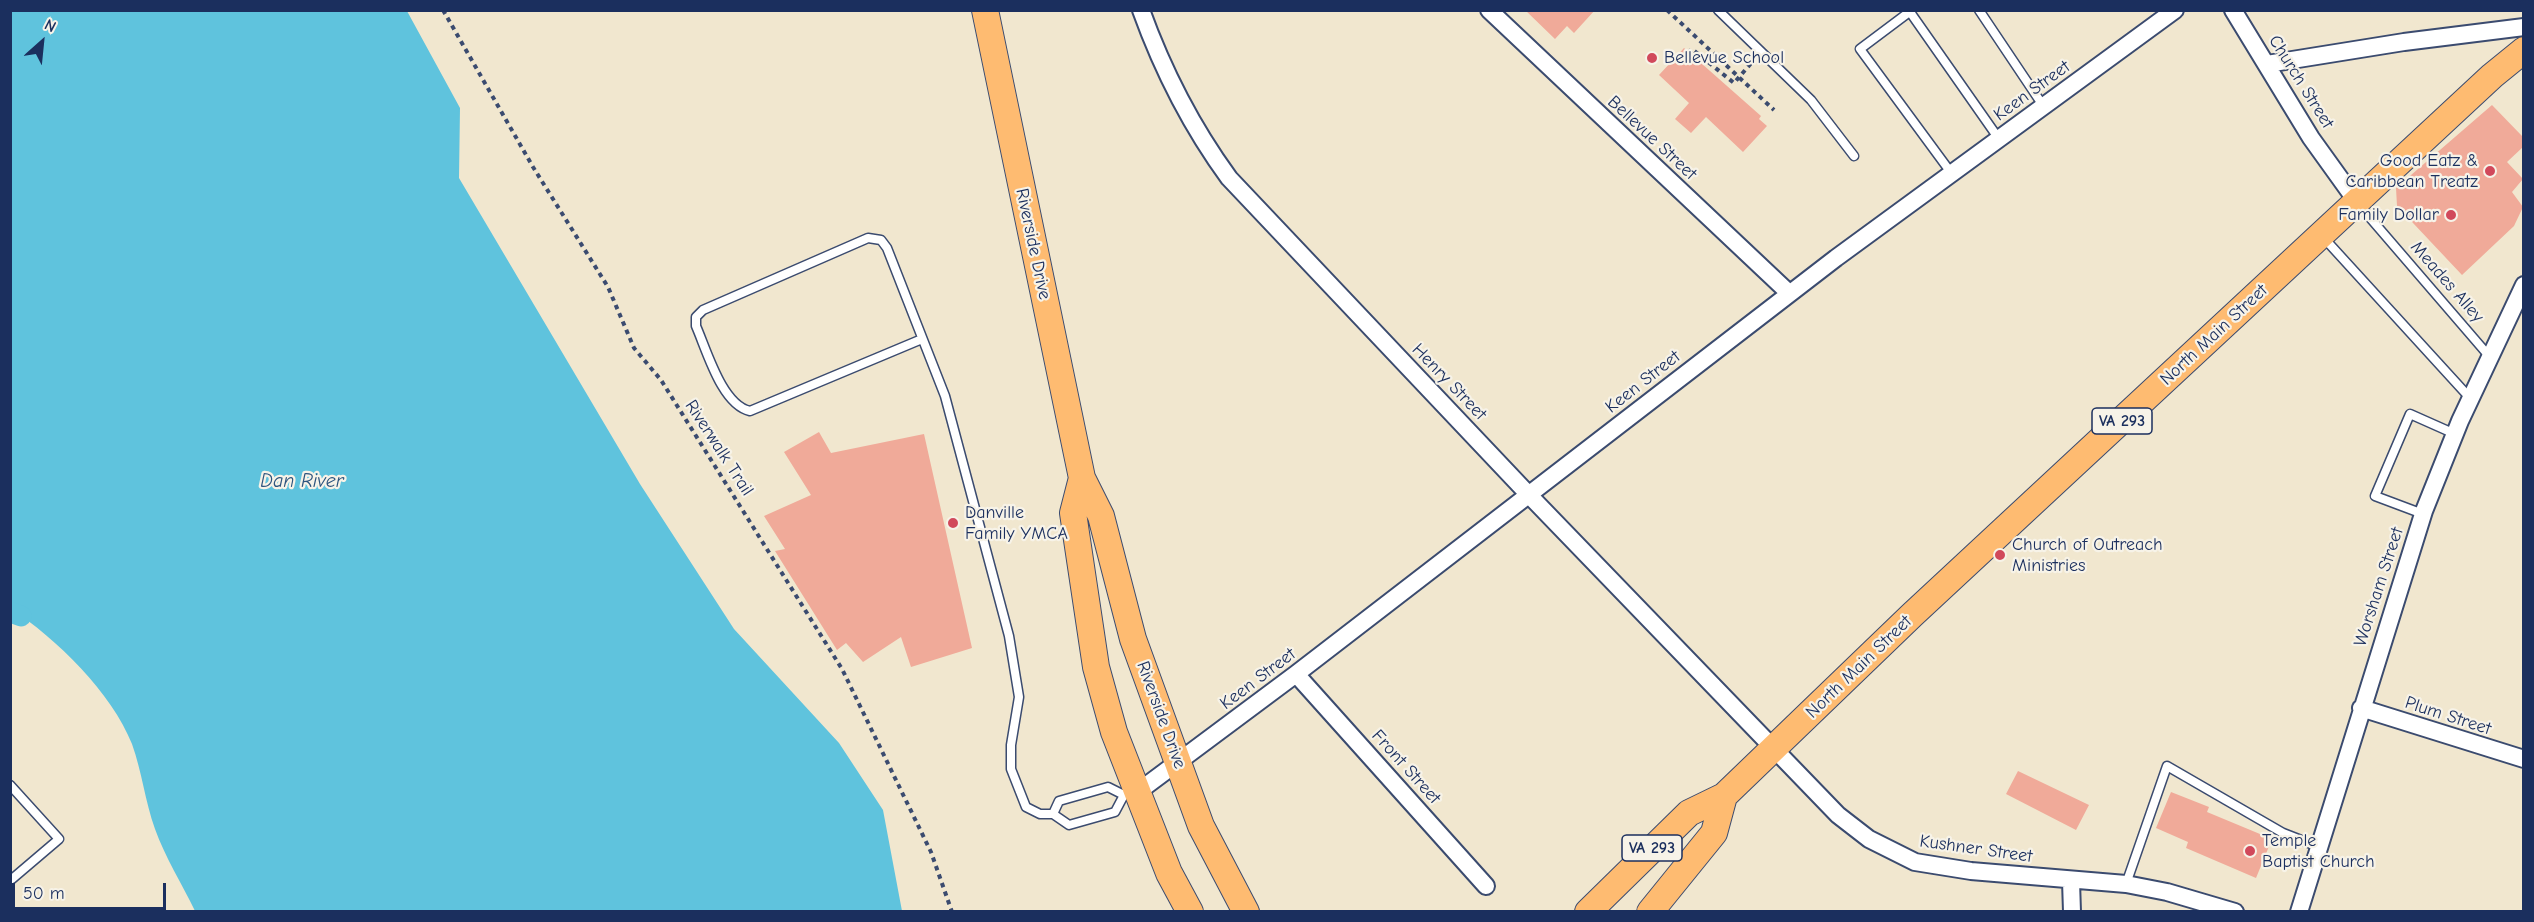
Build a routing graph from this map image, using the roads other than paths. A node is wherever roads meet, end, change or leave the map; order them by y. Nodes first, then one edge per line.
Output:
1 (985, 10) edge
2 (1141, 10) edge
3 (1489, 10) edge
4 (1718, 10) edge
5 (1979, 10) edge
6 (2175, 10) edge
7 (2233, 10) edge
8 (1911, 11) edge
9 (2523, 27) edge
10 (2523, 50) edge
11 (2267, 64) junction
12 (2044, 106) junction
13 (1999, 139) junction
14 (1854, 156) dead end
15 (1952, 174) junction
16 (2357, 202) junction
17 (2321, 236) junction
18 (2523, 285) edge
19 (1789, 293) junction
20 (922, 339) junction
21 (2489, 356) junction
22 (2470, 398) junction
23 (2455, 435) junction
24 (1082, 478) junction
25 (1529, 495) junction
26 (2423, 514) junction
27 (1296, 674) junction
28 (2361, 708) junction
29 (1774, 749) junction
30 (2523, 759) edge
31 (1178, 762) junction
32 (10, 785) edge
33 (1131, 793) junction
34 (1725, 796) junction
35 (1053, 814) junction
36 (2319, 846) junction
37 (10, 877) edge
38 (2071, 881) junction
39 (2126, 884) junction
40 (1486, 886) dead end
41 (1190, 912) edge
42 (1246, 912) edge
43 (1588, 912) edge
44 (1650, 912) edge
45 (2072, 912) edge
46 (2235, 912) edge
47 (2299, 912) edge

1 - 24 main road, Riverside Drive
2 - 25 street, Henry Street
3 - 19 street, Bellevue Street
4 - 14 lane
5 - 12 lane
6 - 12 street, Keen Street
7 - 11 street, Church Street
8 - 13 lane
8 - 15 lane
9 - 11 street
10 - 16 main road, North Main Street / VA 293
11 - 16 street, Church Street
12 - 13 street, Keen Street
13 - 15 street, Keen Street
15 - 19 street, Keen Street
16 - 17 main road, North Main Street / VA 293
16 - 21 lane, Meades Alley
17 - 22 lane
17 - 29 main road, North Main Street / VA 293
18 - 21 street, Worsham Street
19 - 25 street, Keen Street
20 - 20 lane
20 - 35 lane
21 - 22 street, Worsham Street
22 - 23 street, Worsham Street
23 - 26 street, Worsham Street
23 - 26 lane
24 - 31 main road, Riverside Drive
24 - 33 main road, Riverside Drive
25 - 27 street, Keen Street
25 - 29 street, Henry Street
26 - 28 street, Worsham Street
27 - 31 street, Keen Street
27 - 40 street, Front Street
28 - 30 street, Plum Street
28 - 36 street, Worsham Street
29 - 34 main road, North Main Street / VA 293
29 - 38 street, Kushner Street
31 - 33 street, Keen Street
31 - 42 main road, Riverside Drive
32 - 37 lane
33 - 35 lane
33 - 35 lane
33 - 41 main road, Riverside Drive
34 - 43 main road, North Main Street / VA 293
34 - 44 main road, North Main Street / VA 293
36 - 39 lane
36 - 47 street, Worsham Street
38 - 39 street, Kushner Street
38 - 45 street
39 - 46 street, Kushner Street

